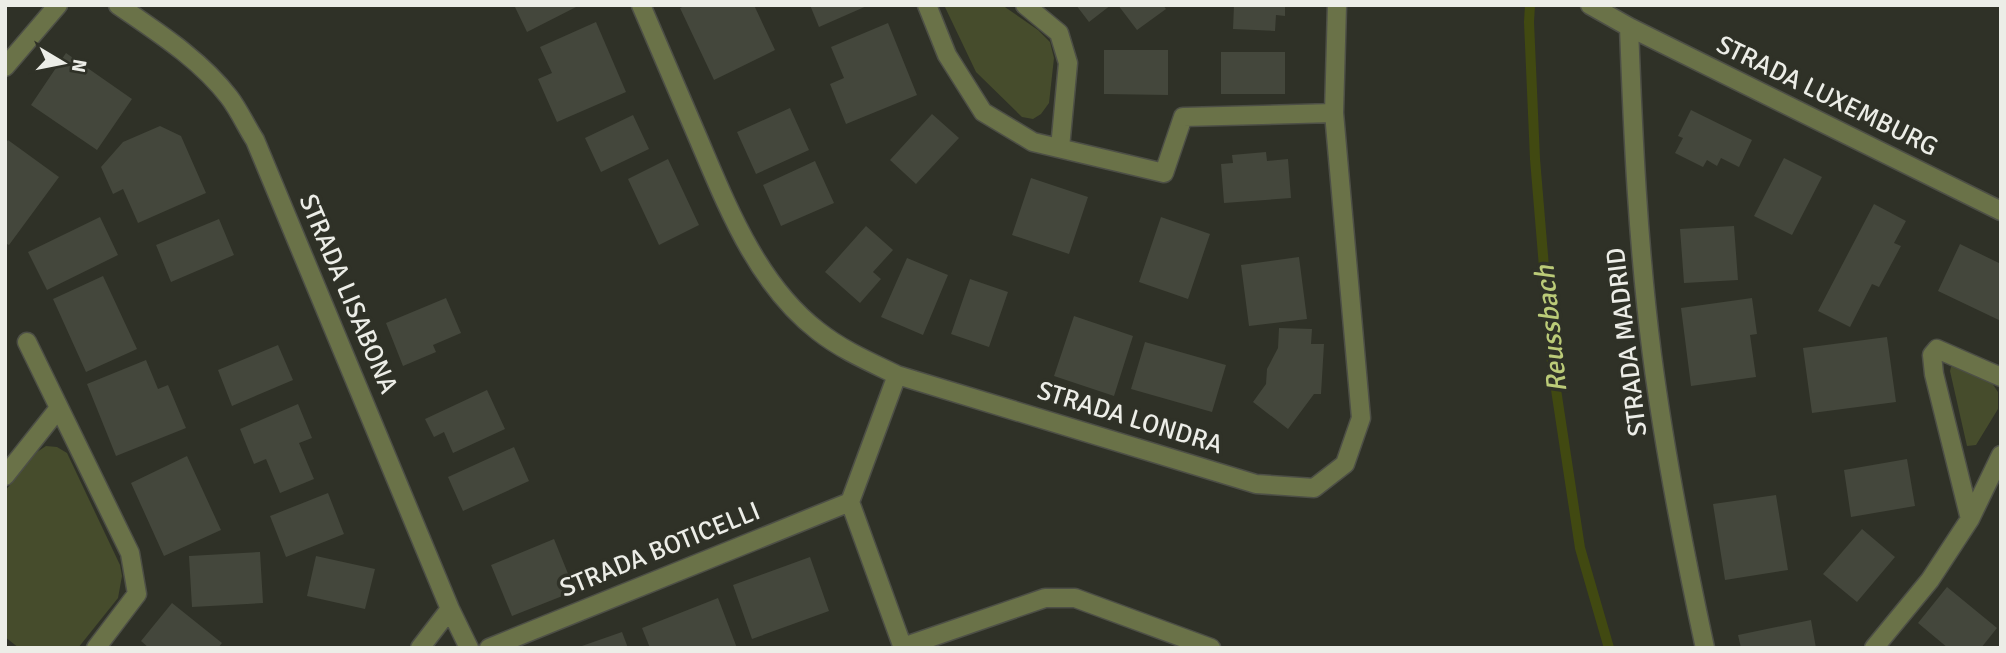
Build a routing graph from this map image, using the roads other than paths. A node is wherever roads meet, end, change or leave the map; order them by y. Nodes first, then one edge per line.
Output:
1 (58, 5) edge
2 (118, 5) edge
3 (641, 5) edge
4 (927, 5) edge
5 (1025, 5) edge
6 (1337, 5) edge
7 (1590, 5) edge
8 (1629, 27) junction
9 (5, 67) edge
10 (1334, 113) junction
11 (1060, 148) junction
12 (2001, 211) edge
13 (27, 342) dead end
14 (897, 375) junction
15 (2001, 377) edge
16 (60, 408) junction
17 (2001, 455) edge
18 (5, 477) edge
19 (850, 502) junction
20 (1970, 519) junction
21 (450, 609) junction
22 (96, 648) edge
23 (420, 648) edge
24 (469, 648) edge
25 (489, 648) edge
26 (903, 648) edge
27 (1211, 648) edge
28 (1705, 648) edge
29 (1874, 648) edge

1 - 9 street
2 - 21 street, STRADA LISABONA
3 - 14 street, STRADA LONDRA
4 - 11 street
5 - 11 street
6 - 10 street, STRADA LONDRA
7 - 8 street, STRADA LUXEMBURG
8 - 12 street, STRADA LUXEMBURG
8 - 28 street, STRADA MADRID
10 - 11 street
10 - 14 street, STRADA LONDRA
13 - 16 street
14 - 19 street
15 - 20 street
16 - 18 street
16 - 22 street
17 - 20 street
19 - 25 street, STRADA BOTICELLI
19 - 26 street
20 - 29 street
21 - 23 street
21 - 24 street, STRADA LISABONA
26 - 27 street

